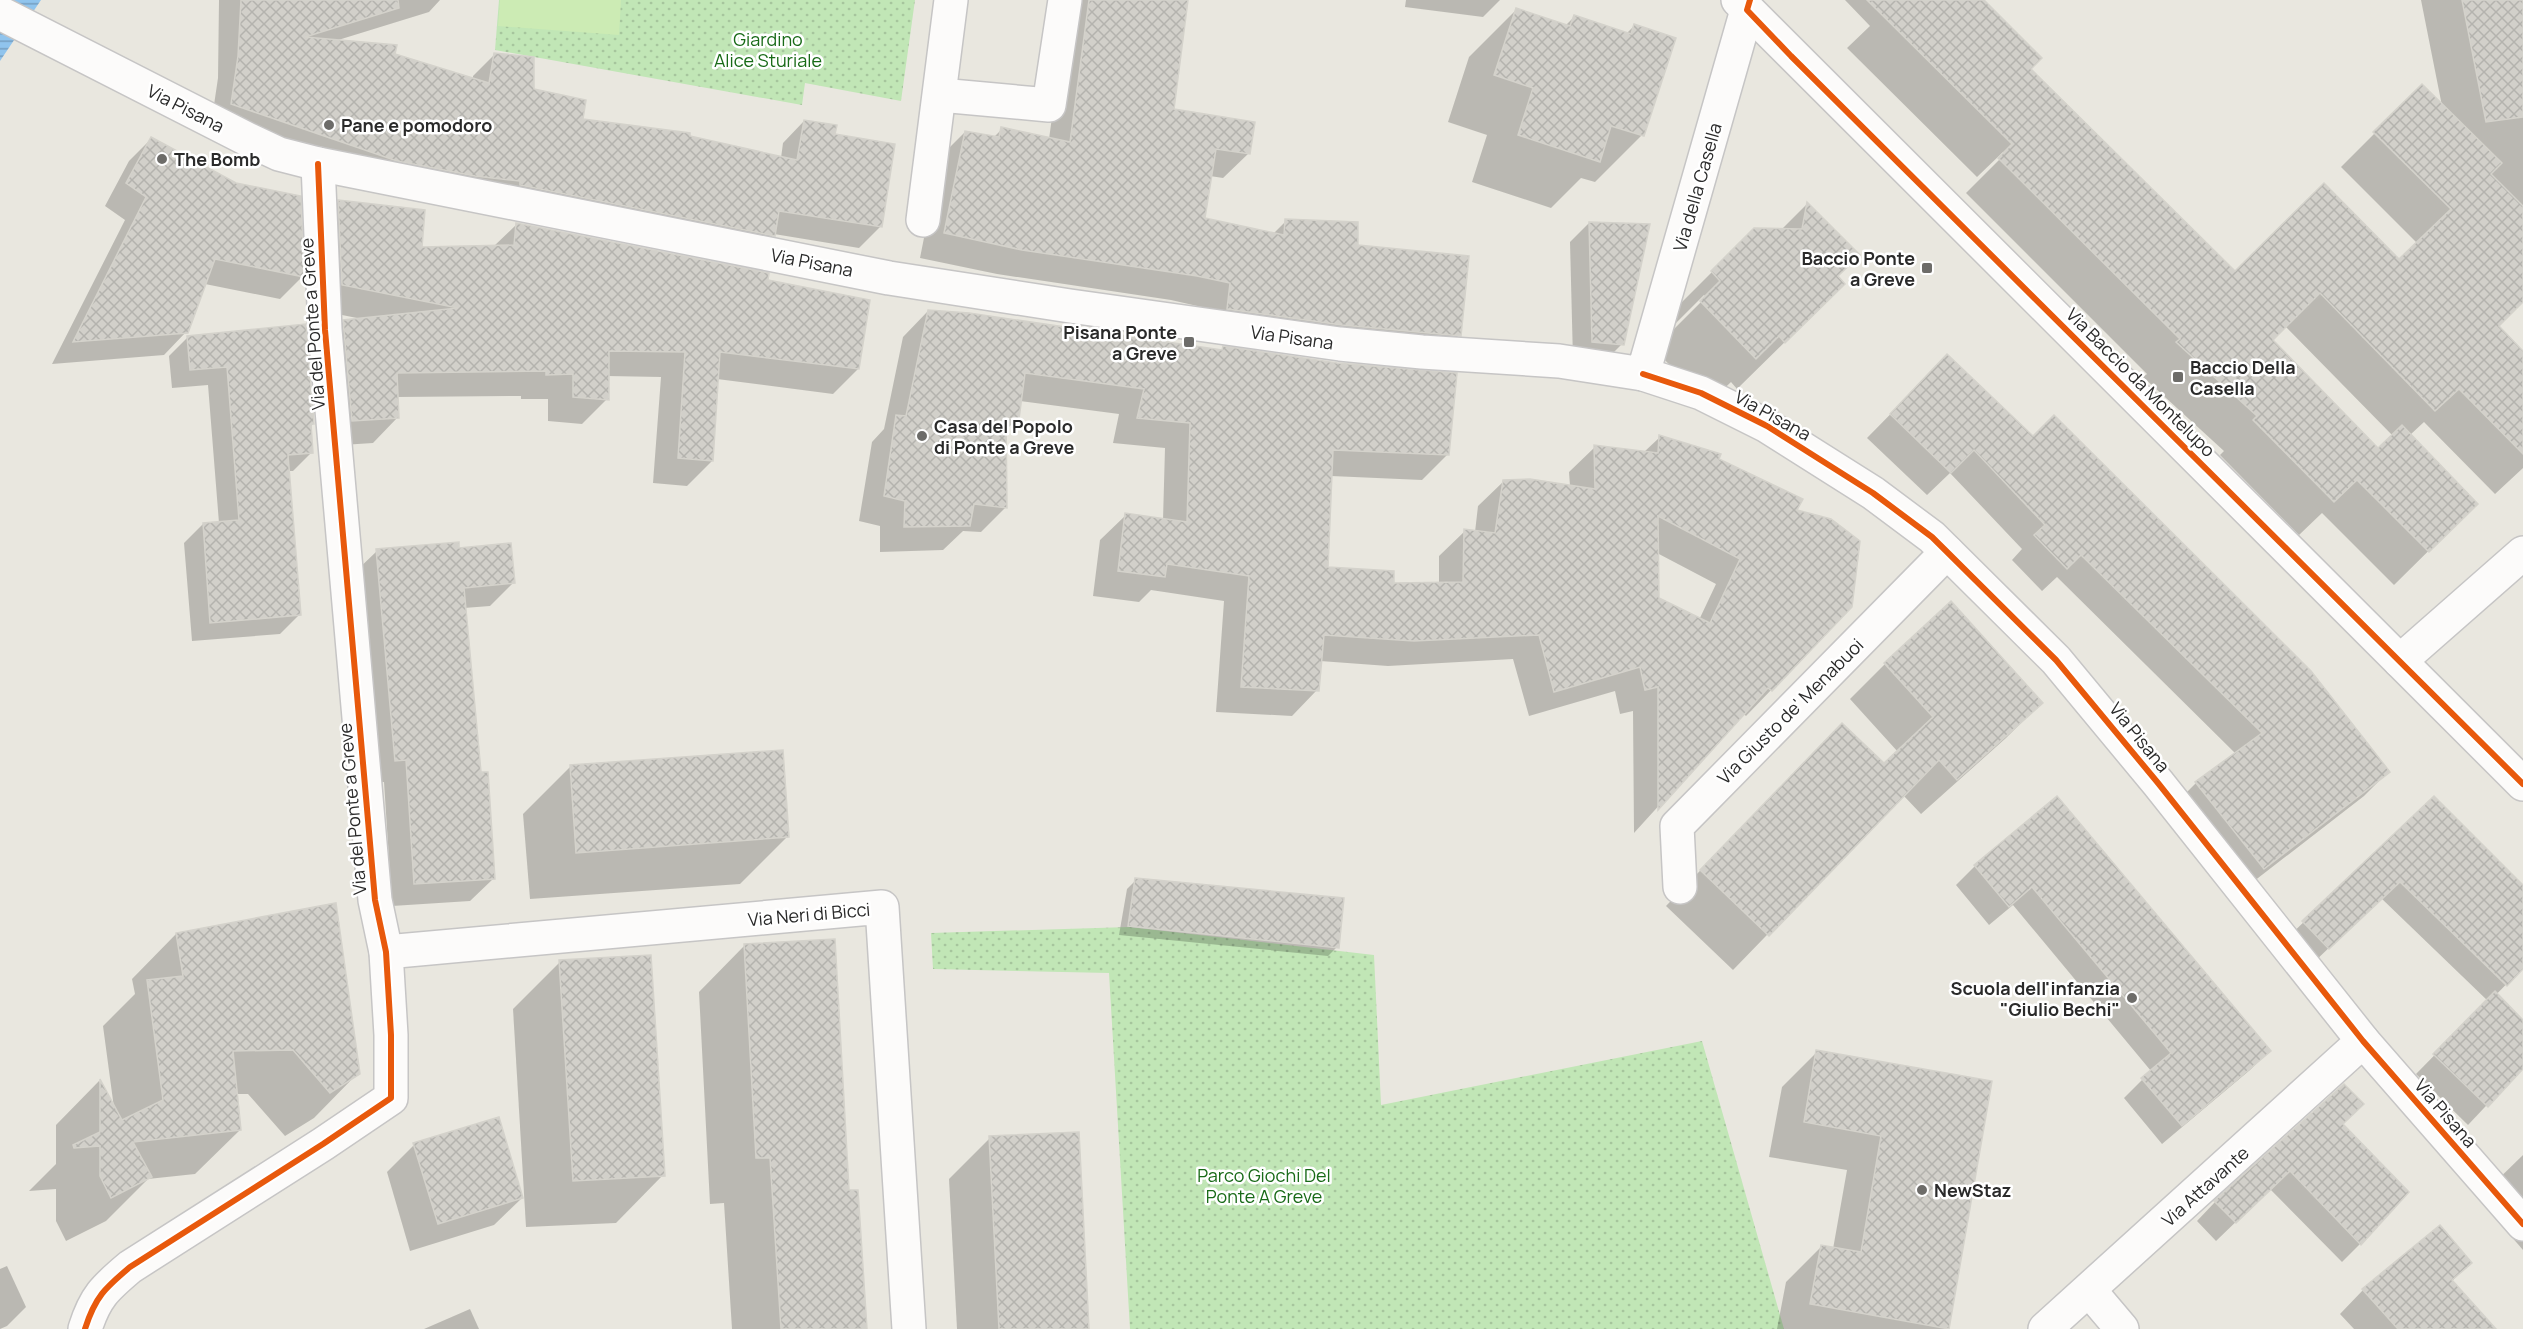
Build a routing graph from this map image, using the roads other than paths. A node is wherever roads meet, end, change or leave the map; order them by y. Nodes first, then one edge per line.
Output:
1 (951, 0) edge
2 (1065, 0) edge
3 (1745, 3) edge
4 (0, 13) edge
5 (940, 95) junction
6 (318, 164) junction
7 (923, 220) dead end
8 (1644, 374) junction
9 (1947, 552) junction
10 (2523, 553) edge
11 (2400, 661) junction
12 (2523, 784) edge
13 (1680, 887) dead end
14 (386, 952) junction
15 (2363, 1041) junction
16 (2523, 1224) edge
17 (2089, 1290) junction
18 (85, 1329) edge
19 (909, 1329) edge
20 (2045, 1329) edge
21 (2122, 1329) edge

1 - 5 street
2 - 5 street
3 - 8 street, Via della Casella
3 - 11 street, Via Baccio da Montelupo
4 - 6 street, Via Pisana
5 - 7 street
6 - 8 street, Via Pisana
6 - 14 street, Via del Ponte a Greve
8 - 9 street, Via Pisana
9 - 13 street, Via Giusto de' Menabuoi
9 - 15 street, Via Pisana
10 - 11 street
11 - 12 street, Via Baccio da Montelupo
14 - 18 street, Via del Ponte a Greve
14 - 19 street, Via Neri di Bicci
15 - 16 street, Via Pisana
15 - 17 street, Via Attavante
17 - 20 street, Via Attavante
17 - 21 street

